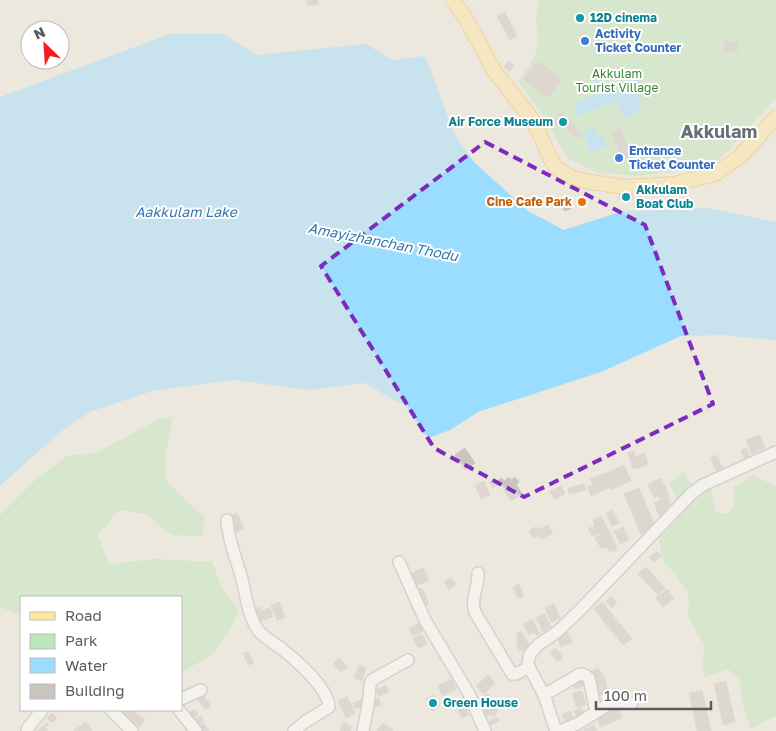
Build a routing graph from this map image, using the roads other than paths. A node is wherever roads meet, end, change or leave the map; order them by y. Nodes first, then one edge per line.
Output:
1 (453, 0) edge
2 (776, 117) edge
3 (776, 452) edge
4 (227, 520) dead end
5 (399, 562) dead end
6 (478, 573) dead end
7 (408, 660) dead end
8 (529, 667) junction
9 (201, 690) dead end
10 (544, 695) junction
11 (182, 699) edge
12 (632, 703) dead end
13 (41, 711) edge
14 (112, 711) edge
15 (180, 711) edge
16 (596, 712) junction
17 (27, 731) edge
18 (132, 731) edge
19 (196, 731) edge
20 (294, 731) edge
21 (363, 731) edge
22 (485, 731) edge
23 (558, 731) edge

1 - 2 main road
3 - 8 street
4 - 20 street
5 - 22 street
6 - 8 street
7 - 21 street
8 - 10 street
9 - 11 street
10 - 16 street
10 - 23 street
12 - 16 street
13 - 17 street
14 - 18 street
15 - 19 street
16 - 23 street

